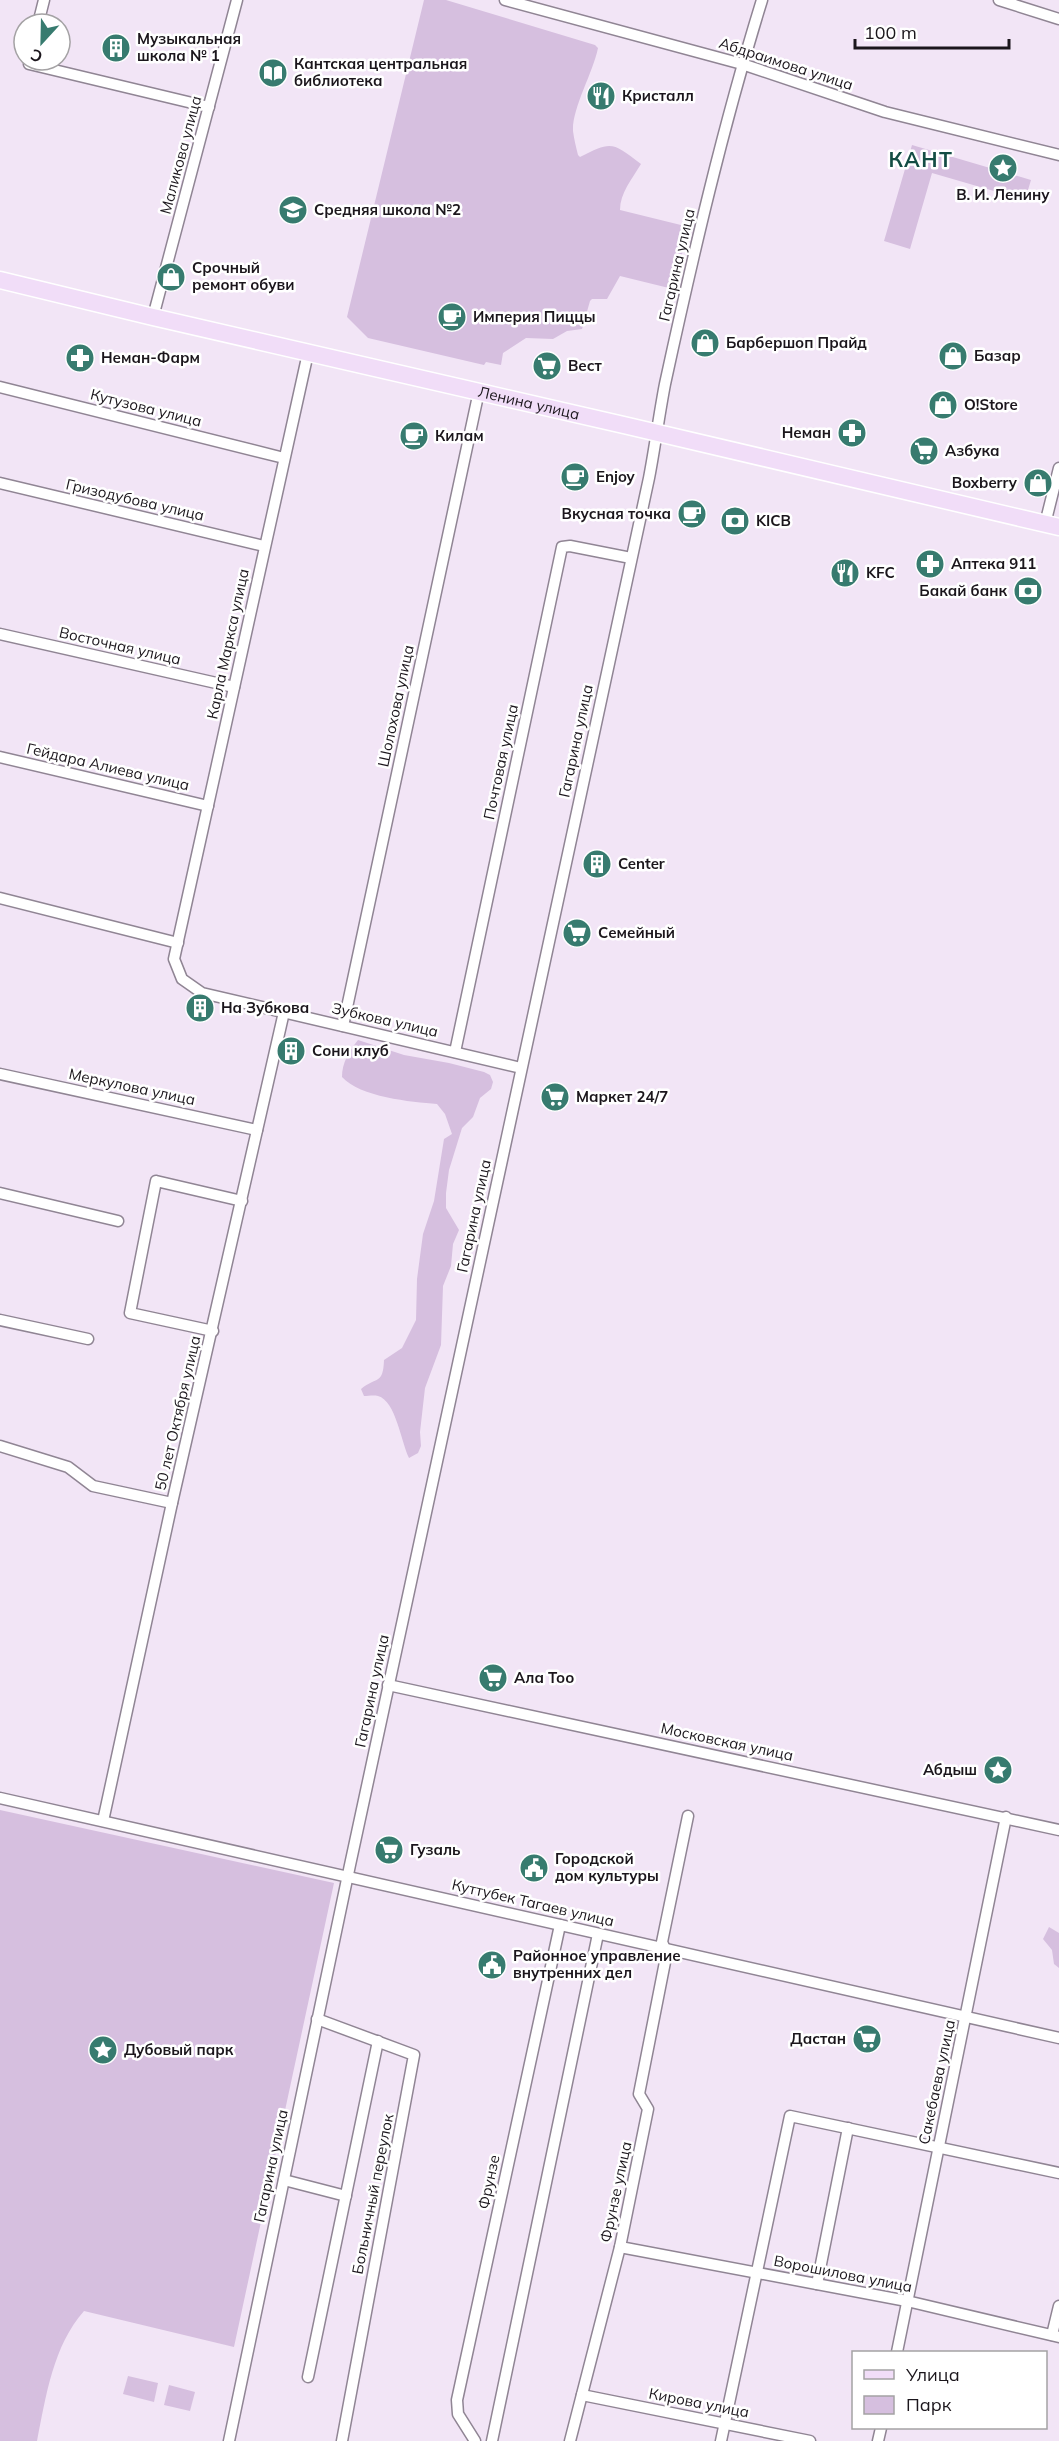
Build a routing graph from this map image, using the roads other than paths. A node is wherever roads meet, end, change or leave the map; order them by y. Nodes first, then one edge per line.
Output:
1 (237, 0) edge
2 (505, 0) edge
3 (762, 0) edge
4 (999, 0) edge
5 (1059, 19) edge
6 (742, 64) junction
7 (62, 72) edge
8 (209, 107) junction
9 (1059, 155) edge
10 (0, 280) edge
11 (153, 317) junction
12 (308, 352) junction
13 (0, 387) edge
14 (478, 392) junction
15 (658, 432) junction
16 (284, 458) junction
17 (1059, 468) edge
18 (0, 483) edge
19 (1052, 526) edge
20 (264, 546) junction
21 (631, 558) junction
22 (0, 634) edge
23 (234, 687) junction
24 (0, 757) edge
25 (208, 806) junction
26 (0, 898) edge
27 (178, 943) junction
28 (284, 1012) junction
29 (343, 1026) junction
30 (455, 1052) junction
31 (521, 1068) junction
32 (0, 1074) edge
33 (257, 1130) junction
34 (0, 1193) edge
35 (242, 1201) junction
36 (118, 1221) dead end
37 (0, 1320) edge
38 (213, 1331) junction
39 (88, 1339) dead end
40 (0, 1446) edge
41 (172, 1503) junction
42 (388, 1685) junction
43 (0, 1798) edge
44 (688, 1816) dead end
45 (1006, 1817) junction
46 (102, 1821) junction
47 (1059, 1830) edge
48 (347, 1877) junction
49 (560, 1925) junction
50 (598, 1934) junction
51 (665, 1949) junction
52 (965, 2016) junction
53 (317, 2019) junction
54 (1059, 2038) edge
55 (378, 2041) junction
56 (848, 2128) junction
57 (939, 2147) junction
58 (1059, 2173) edge
59 (284, 2180) junction
60 (345, 2196) junction
61 (620, 2247) junction
62 (756, 2272) junction
63 (817, 2284) junction
64 (907, 2301) junction
65 (1059, 2306) edge
66 (1056, 2336) edge
67 (897, 2351) edge
68 (308, 2377) dead end
69 (582, 2395) junction
70 (725, 2424) junction
71 (229, 2441) edge
72 (342, 2441) edge
73 (475, 2441) edge
74 (492, 2441) edge
75 (570, 2441) edge
76 (721, 2441) edge
77 (810, 2441) edge

1 - 8 street, Маликова улица
2 - 6 street, Абдраимова улица
3 - 6 street, Гагарина улица
4 - 5 street
6 - 9 street, Абдраимова улица
6 - 15 street, Гагарина улица
7 - 8 street
8 - 11 street, Маликова улица
10 - 11 main road, Ленина улица
11 - 12 main road, Ленина улица
12 - 14 main road, Ленина улица
12 - 16 street, Карла Маркса улица
13 - 16 street, Кутузова улица
14 - 15 main road, Ленина улица
14 - 29 street, Шолохова улица
15 - 19 main road, Ленина улица
15 - 21 street, Гагарина улица
16 - 20 street, Карла Маркса улица
17 - 19 street
18 - 20 street, Гризодубова улица
20 - 23 street, Карла Маркса улица
21 - 30 street, Почтовая улица
21 - 31 street, Гагарина улица
22 - 23 street, Восточная улица
23 - 25 street, Карла Маркса улица
24 - 25 street, Гейдара Алиева улица
25 - 27 street, Карла Маркса улица
26 - 27 street
27 - 28 street, Зубкова улица
28 - 29 street, Зубкова улица
28 - 33 street, 50 лет Октября улица
29 - 30 street, Зубкова улица
30 - 31 street, Зубкова улица
31 - 42 street, Гагарина улица
32 - 33 street, Меркулова улица
33 - 35 street, 50 лет Октября улица
34 - 36 street
35 - 38 street, 50 лет Октября улица
35 - 38 street
37 - 39 street
38 - 41 street, 50 лет Октября улица
40 - 41 street
41 - 46 street, 50 лет Октября улица
42 - 45 street, Московская улица
42 - 48 street, Гагарина улица
43 - 46 street, Куттубек Тагаев улица
44 - 51 street, Фрунзе улица
45 - 47 street, Московская улица
45 - 52 street, Сакебаева улица
46 - 48 street, Куттубек Тагаев улица
48 - 49 street, Куттубек Тагаев улица
48 - 53 street, Гагарина улица
49 - 50 street, Куттубек Тагаев улица
49 - 73 street, Фрунзе
50 - 51 street, Куттубек Тагаев улица
50 - 74 street
51 - 52 street, Куттубек Тагаев улица
51 - 61 street, Фрунзе улица
52 - 54 street, Куттубек Тагаев улица
52 - 57 street, Сакебаева улица
53 - 55 street, Больничный переулок
53 - 59 street, Гагарина улица
55 - 60 street
55 - 72 street, Больничный переулок
56 - 57 street
56 - 62 street
56 - 63 street
57 - 58 street
57 - 64 street, Сакебаева улица
59 - 60 street
59 - 71 street, Гагарина улица
60 - 68 street
61 - 62 street, Ворошилова улица
61 - 69 street, Фрунзе улица
62 - 63 street, Ворошилова улица
62 - 70 street
63 - 64 street, Ворошилова улица
64 - 66 street, Ворошилова улица
64 - 67 street, Сакебаева улица
65 - 66 street
69 - 70 street, Кирова улица
69 - 75 street, Фрунзе улица
70 - 76 street
70 - 77 street, Кирова улица

